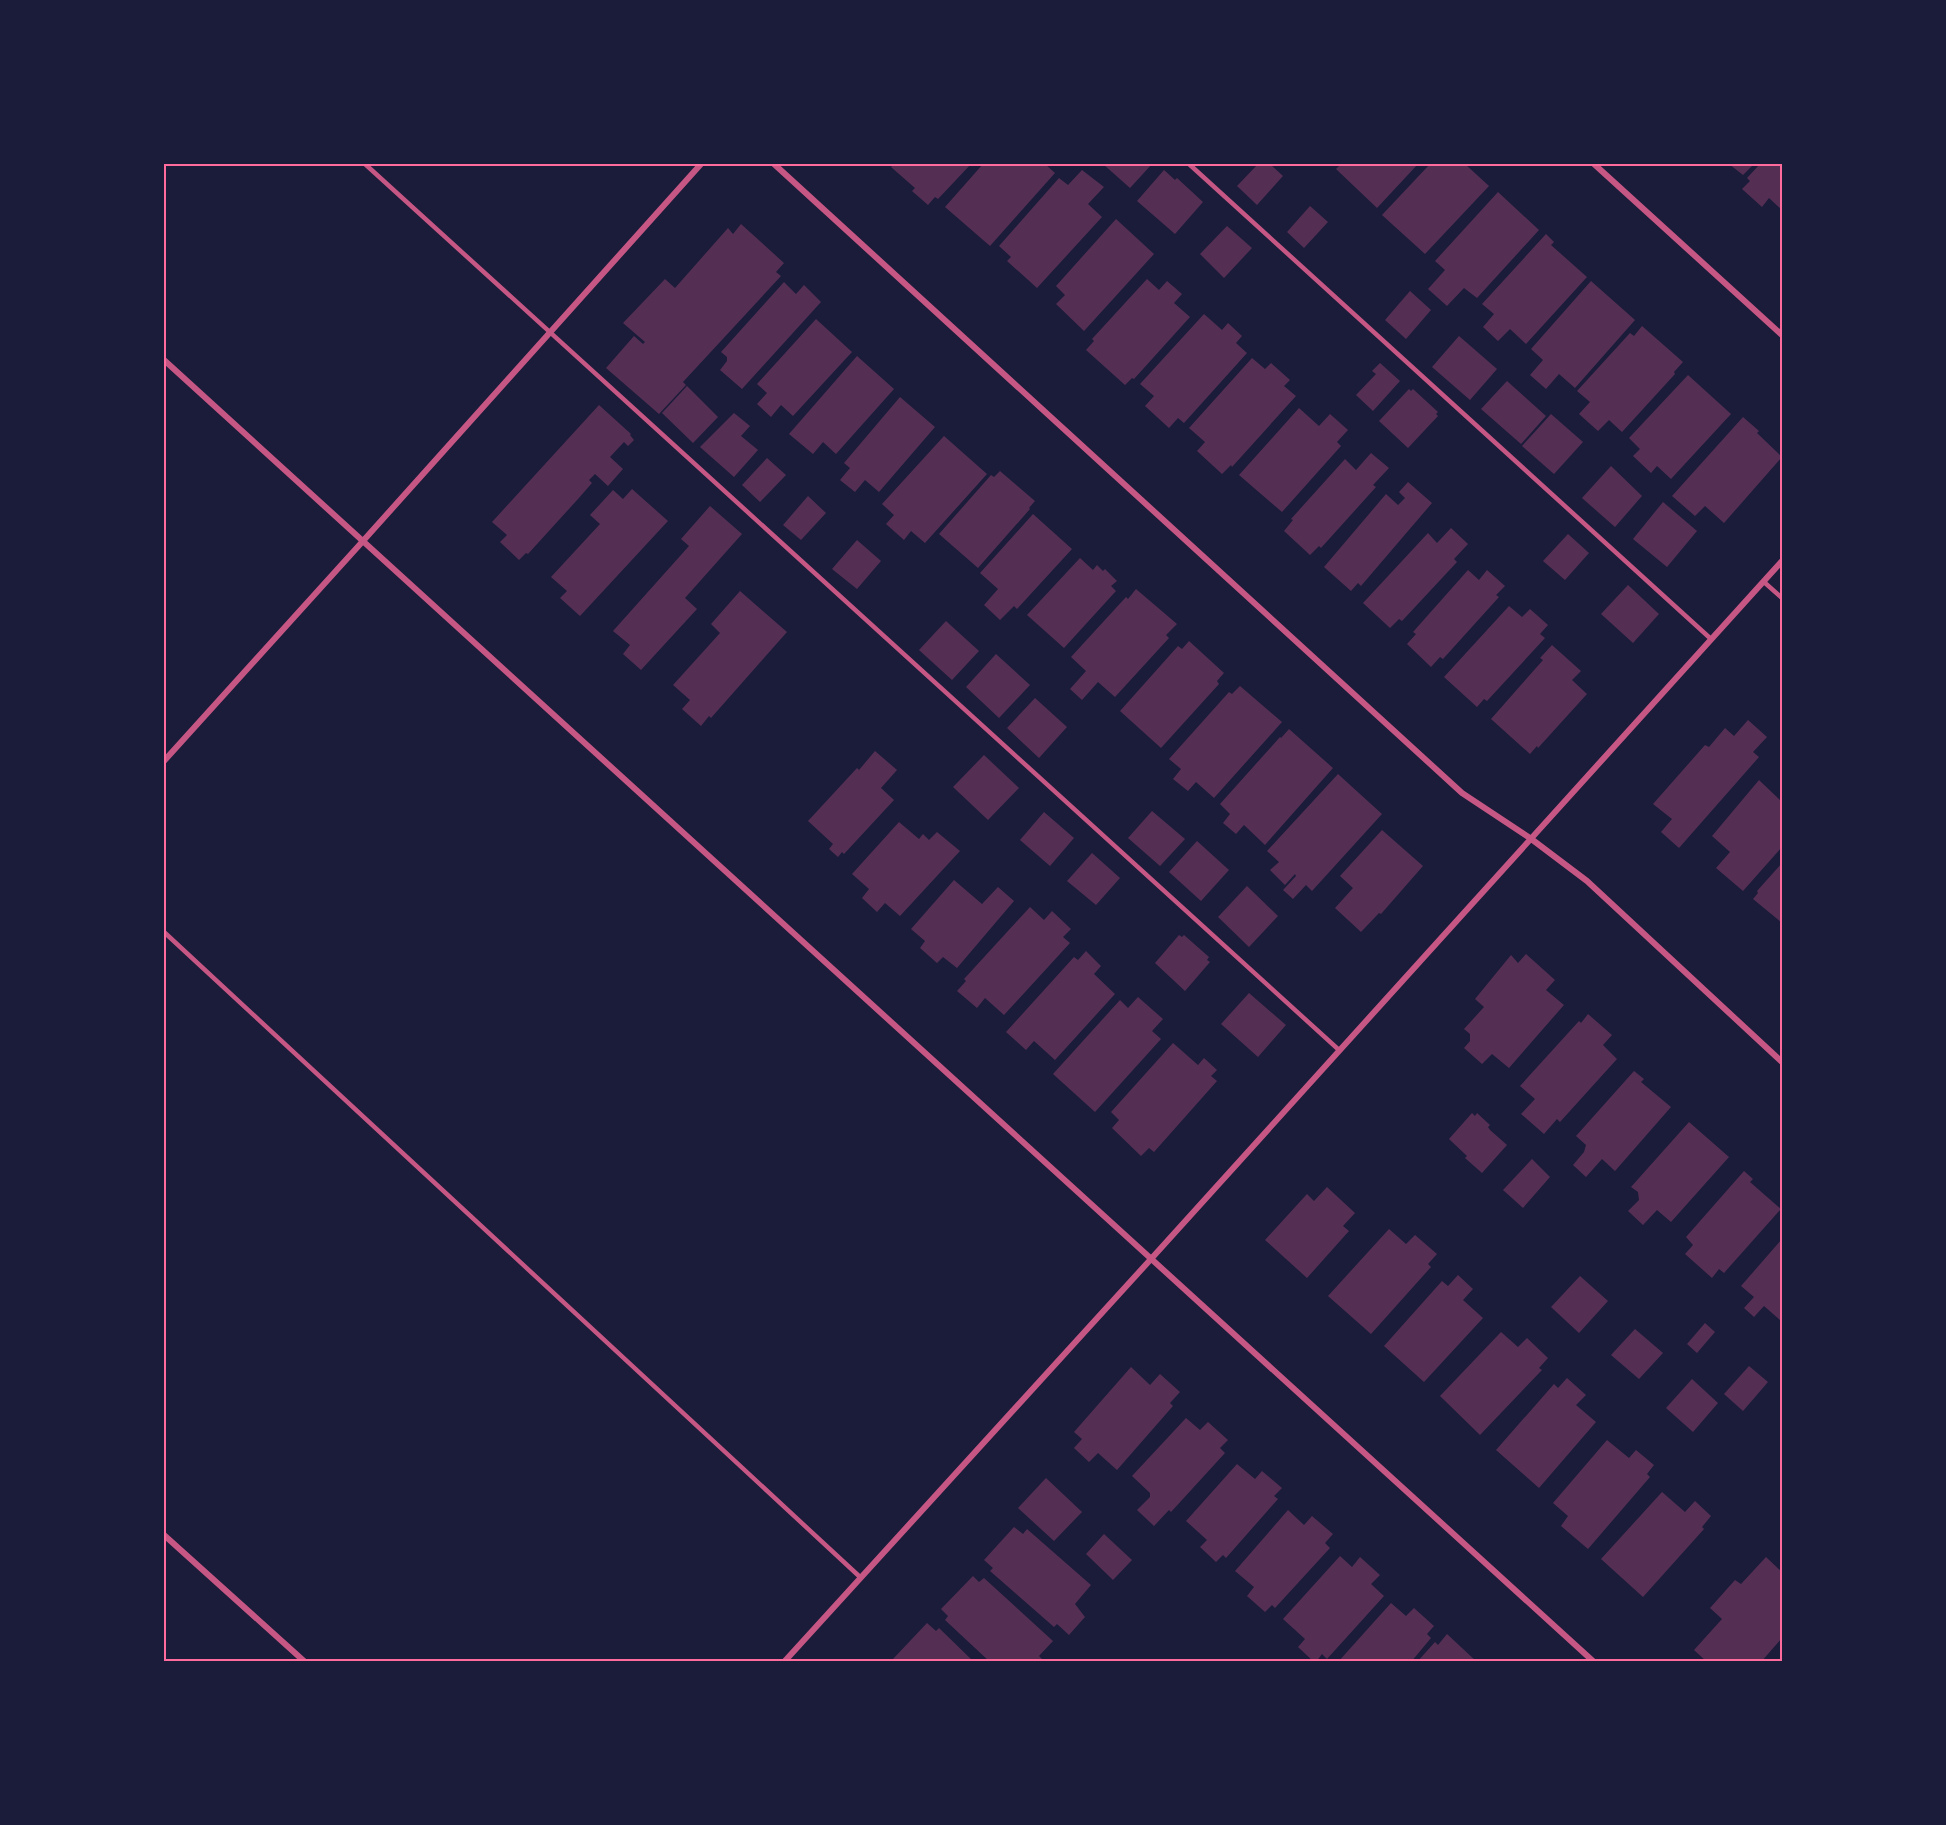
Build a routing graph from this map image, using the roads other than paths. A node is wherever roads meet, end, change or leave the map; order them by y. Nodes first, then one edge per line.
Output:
1 (364, 164) edge
2 (701, 164) edge
3 (774, 164) edge
4 (1189, 164) edge
5 (1594, 164) edge
6 (551, 331) junction
7 (1782, 335) edge
8 (164, 360) edge
9 (363, 541) junction
10 (1782, 561) edge
11 (1764, 582) junction
12 (1782, 598) edge
13 (1711, 639) junction
14 (164, 761) edge
15 (1530, 838) junction
16 (164, 932) edge
17 (1339, 1050) junction
18 (1782, 1062) edge
19 (1151, 1259) junction
20 (164, 1535) edge
21 (860, 1577) junction
22 (305, 1662) edge
23 (784, 1662) edge
24 (1594, 1662) edge

1 - 6 lane
2 - 6 street
3 - 15 street
4 - 13 lane
5 - 7 street
6 - 9 street
6 - 17 lane
8 - 9 street
9 - 14 street
9 - 19 street
10 - 11 street
11 - 12 lane
11 - 13 street
13 - 15 street
15 - 17 street
15 - 18 street
16 - 21 lane
17 - 19 street
19 - 21 street
19 - 24 street
20 - 22 street
21 - 23 street

